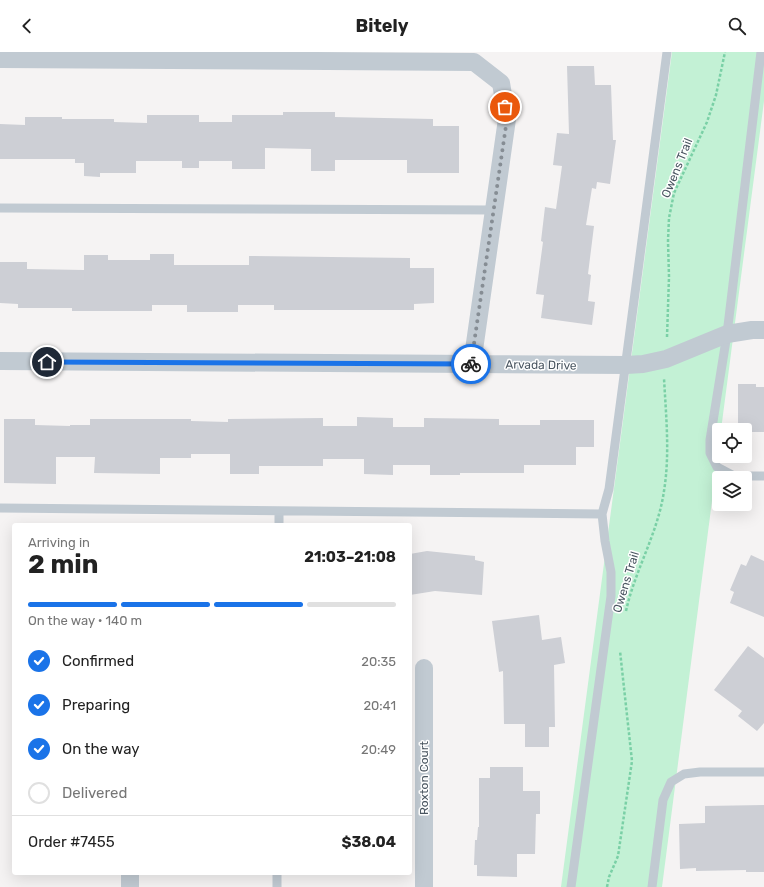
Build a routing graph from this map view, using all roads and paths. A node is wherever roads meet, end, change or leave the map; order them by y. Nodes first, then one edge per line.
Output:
1 (667, 52) edge
2 (725, 52) edge
3 (761, 52) edge
4 (0, 59) edge
5 (0, 208) edge
6 (494, 210) junction
7 (764, 330) edge
8 (727, 334) junction
9 (667, 342) dead end
10 (0, 361) edge
11 (472, 364) junction
12 (626, 365) junction
13 (664, 377) dead end
14 (764, 476) edge
15 (0, 508) edge
16 (279, 511) junction
17 (602, 514) junction
18 (279, 523) edge
19 (624, 618) dead end
20 (620, 648) dead end
21 (424, 668) dead end
22 (764, 772) edge
23 (130, 875) edge
24 (277, 875) edge
25 (130, 887) edge
26 (277, 887) edge
27 (424, 887) edge
28 (571, 887) edge
29 (607, 887) edge
30 (652, 887) edge

1 - 12 lane
2 - 9 path, Owens Trail
3 - 8 lane
4 - 6 street
5 - 6 lane
6 - 11 street
7 - 8 street, Arvada Drive
8 - 12 street, Arvada Drive
8 - 14 lane
10 - 11 street, Arvada Drive
11 - 12 street, Arvada Drive
12 - 17 lane
13 - 19 path, Owens Trail
15 - 16 lane
16 - 17 lane
16 - 18 lane
17 - 28 lane
20 - 29 path
21 - 27 street, Roxton Court
22 - 30 lane
23 - 25 street
24 - 26 lane

